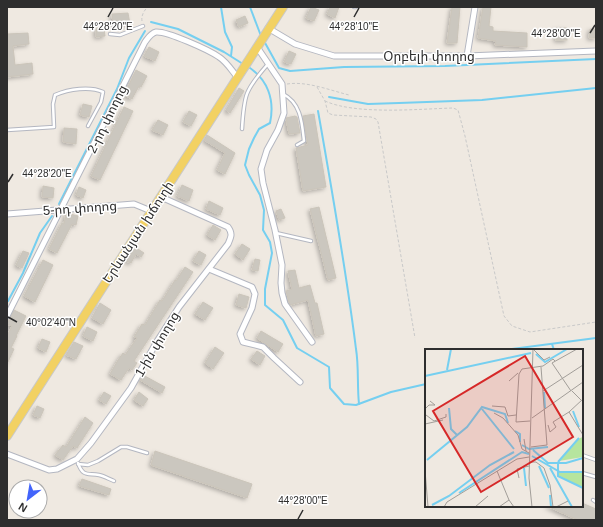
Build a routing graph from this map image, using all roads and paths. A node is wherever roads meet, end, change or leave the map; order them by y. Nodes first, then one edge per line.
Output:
1 (148, 7) edge
2 (283, 7) edge
3 (475, 7) edge
4 (143, 26) joint
5 (268, 28) junction
6 (110, 34) dead end
7 (257, 47) junction
8 (596, 51) edge
9 (467, 56) junction
10 (268, 63) junction
11 (238, 78) junction
12 (282, 84) junction
13 (317, 87) junction
14 (283, 94) junction
15 (349, 95) dead end
16 (325, 101) junction
17 (88, 126) dead end
18 (242, 129) dead end
19 (7, 130) edge
20 (297, 145) dead end
21 (161, 197) junction
22 (61, 210) junction
23 (151, 211) junction
24 (7, 214) edge
25 (276, 233) junction
26 (311, 241) dead end
27 (209, 269) junction
28 (9, 308) edge
29 (7, 316) edge
30 (596, 322) edge
31 (415, 338) dead end
32 (312, 342) dead end
33 (300, 382) dead end
34 (7, 436) edge
35 (147, 453) dead end
36 (7, 454) edge
37 (583, 455) edge
38 (596, 460) edge
39 (78, 462) junction
40 (583, 473) edge
41 (596, 478) edge
42 (114, 481) dead end

1 - 4 path
2 - 5 main road, Երևանյան խճուղի
3 - 9 street
4 - 6 lane
5 - 7 main road, Երևանյան խճուղի
5 - 9 street, Օրբելի փողոց
7 - 10 street
7 - 11 main road, Երևանյան խճուղի
8 - 9 street, Օրբելի փողոց
10 - 12 street
10 - 18 lane
11 - 21 main road, Երևանյան խճուղի
11 - 22 street, 2-րդ փողոց
12 - 13 path
12 - 14 street
13 - 15 path
13 - 16 path
14 - 20 lane
14 - 25 street
16 - 30 path
16 - 31 path
17 - 19 lane
21 - 23 main road, Երևանյան խճուղի
21 - 27 street, 1-ին փողոց
22 - 23 street, 5-րդ փողոց
22 - 24 street, 5-րդ փողոց
22 - 28 street, 2-րդ փողոց
23 - 34 main road, Երևանյան խճուղի
25 - 26 lane
25 - 32 street
27 - 33 street
27 - 39 street, 1-ին փողոց
28 - 29 street, 2-րդ փողոց
35 - 39 lane
36 - 39 street, 1-ին փողոց
37 - 38 lane
39 - 42 lane
40 - 41 lane

